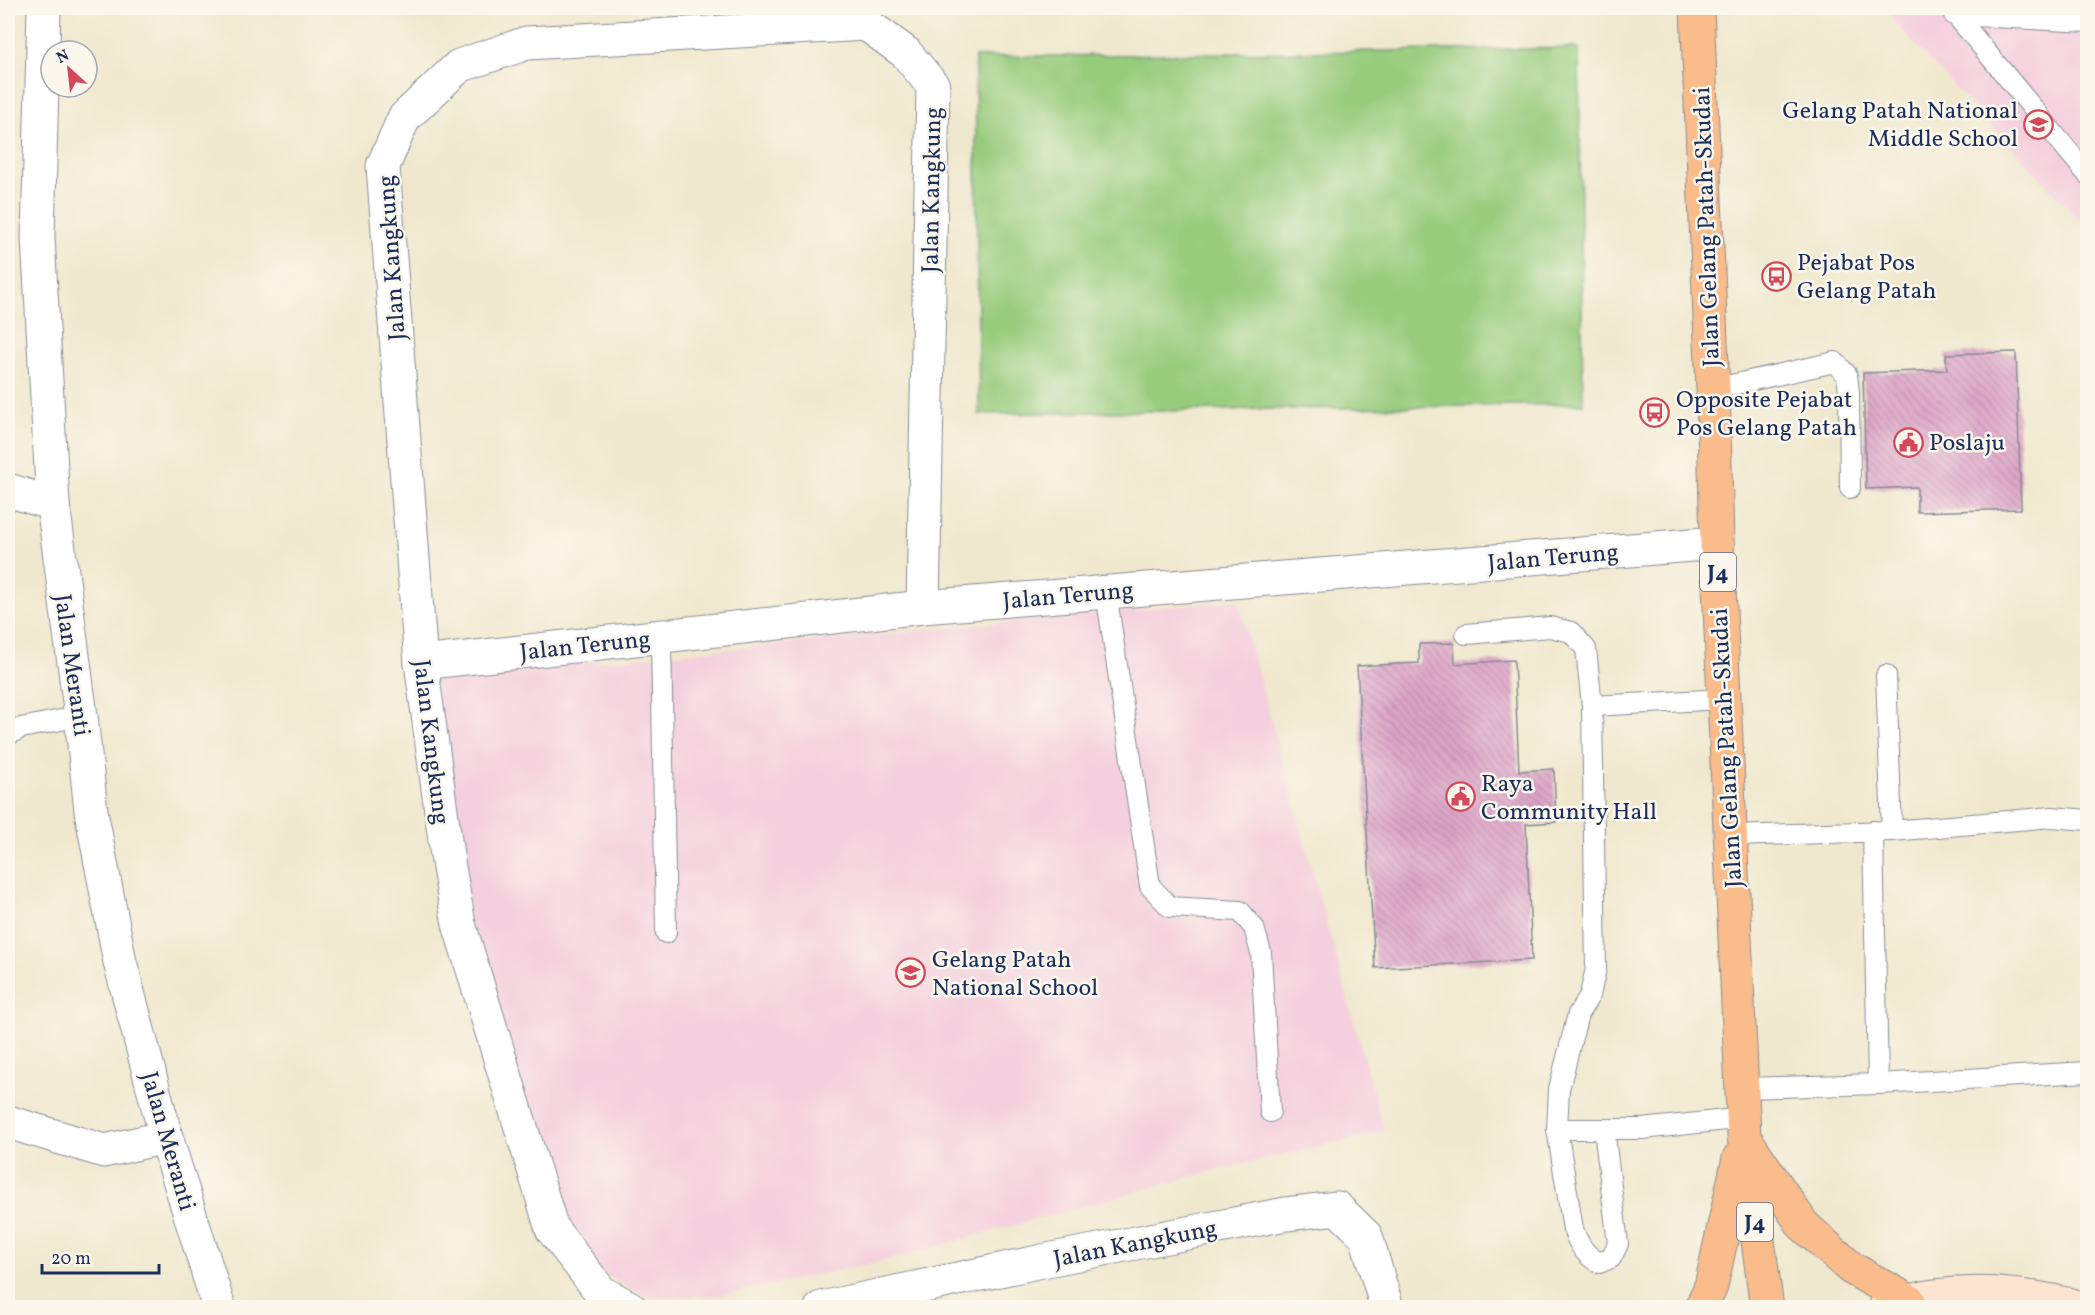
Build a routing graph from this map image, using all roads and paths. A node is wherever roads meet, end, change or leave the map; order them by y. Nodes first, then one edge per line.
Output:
1 (44, 8) edge
2 (1697, 8) edge
3 (1952, 11) edge
4 (866, 16) edge
5 (2088, 22) edge
6 (2088, 175) edge
7 (1713, 389) junction
8 (1850, 488) dead end
9 (8, 490) edge
10 (53, 504) junction
11 (1717, 543) junction
12 (1107, 592) junction
13 (923, 607) junction
14 (1466, 633) dead end
15 (662, 636) junction
16 (421, 663) junction
17 (1886, 675) dead end
18 (1724, 699) junction
19 (1592, 706) junction
20 (81, 716) junction
21 (8, 735) edge
22 (2088, 820) edge
23 (1883, 831) junction
24 (1730, 836) junction
25 (666, 933) dead end
26 (2088, 1072) edge
27 (1878, 1084) junction
28 (1270, 1112) dead end
29 (1743, 1114) junction
30 (8, 1122) edge
31 (1604, 1129) junction
32 (1557, 1130) junction
33 (166, 1137) junction
34 (1897, 1304) edge
35 (219, 1308) edge
36 (630, 1308) edge
37 (821, 1308) edge
38 (1387, 1308) edge
39 (1701, 1308) edge
40 (1767, 1308) edge
41 (2082, 1308) edge

1 - 10 street, Jalan Meranti
2 - 7 main road, Jalan Gelang Patah-Skudai / J4
3 - 5 lane
3 - 6 lane
4 - 13 street, Jalan Kangkung
4 - 16 street, Jalan Kangkung
7 - 8 lane
7 - 11 main road, Jalan Gelang Patah-Skudai / J4
9 - 10 street
10 - 20 street, Jalan Meranti
11 - 12 street, Jalan Terung
11 - 18 main road, Jalan Gelang Patah-Skudai / J4
12 - 13 street, Jalan Terung
12 - 28 lane
13 - 15 street, Jalan Terung
14 - 19 lane
15 - 16 street, Jalan Terung
15 - 25 lane
16 - 36 street, Jalan Kangkung
17 - 23 lane
18 - 19 lane
18 - 24 main road, Jalan Gelang Patah-Skudai / J4
19 - 32 lane
20 - 21 lane
20 - 33 street, Jalan Meranti
22 - 23 lane
23 - 24 lane
23 - 27 lane
24 - 29 main road, Jalan Gelang Patah-Skudai / J4
26 - 27 lane
27 - 29 lane
29 - 31 lane
29 - 34 main road
29 - 39 main road
29 - 40 main road, Jalan Gelang Patah-Skudai / J4
30 - 33 street
31 - 32 lane
31 - 32 lane
33 - 35 street, Jalan Meranti
34 - 41 main road
37 - 38 street, Jalan Kangkung

